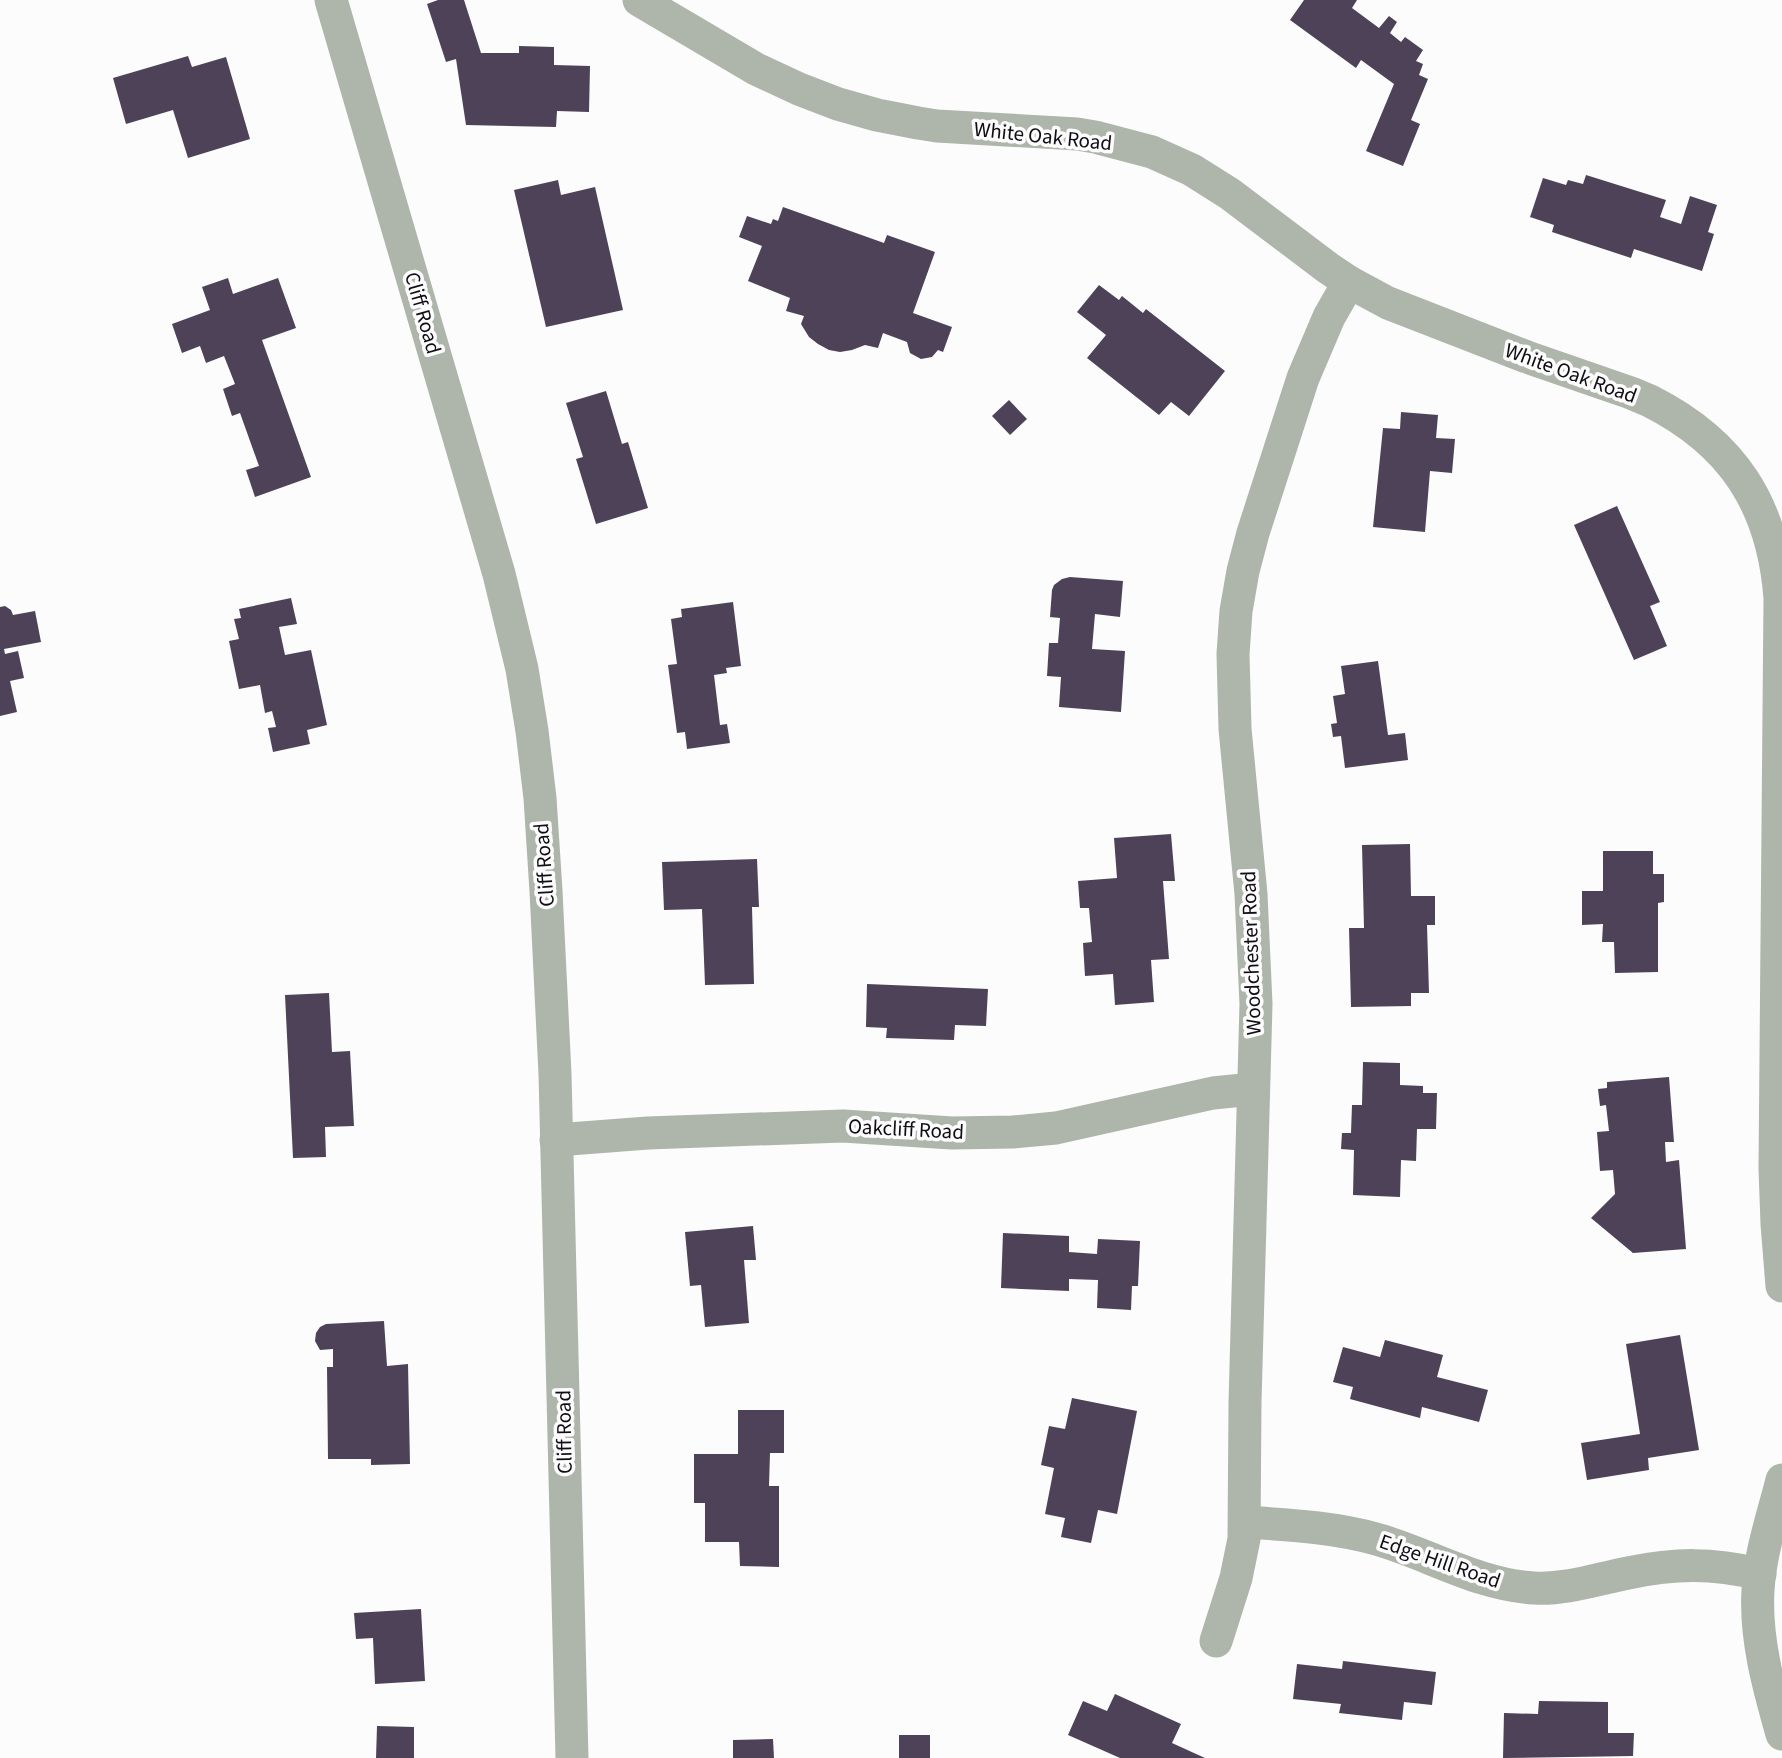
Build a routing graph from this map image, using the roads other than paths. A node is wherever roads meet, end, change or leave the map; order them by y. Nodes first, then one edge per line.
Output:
1 (331, 0) edge
2 (639, 0) edge
3 (1349, 282) junction
4 (1253, 1089) junction
5 (556, 1140) junction
6 (1782, 1286) edge
7 (1782, 1480) edge
8 (1245, 1521) junction
9 (1760, 1574) junction
10 (1216, 1640) dead end
11 (1782, 1734) edge
12 (572, 1758) edge

1 - 5 street, Cliff Road
2 - 3 street, White Oak Road
3 - 4 street, Woodchester Road
3 - 6 street, White Oak Road
4 - 5 street, Oakcliff Road
4 - 8 street, Woodchester Road
5 - 12 street, Cliff Road
7 - 9 street
8 - 9 street, Edge Hill Road
8 - 10 street, Woodchester Road
9 - 11 street

